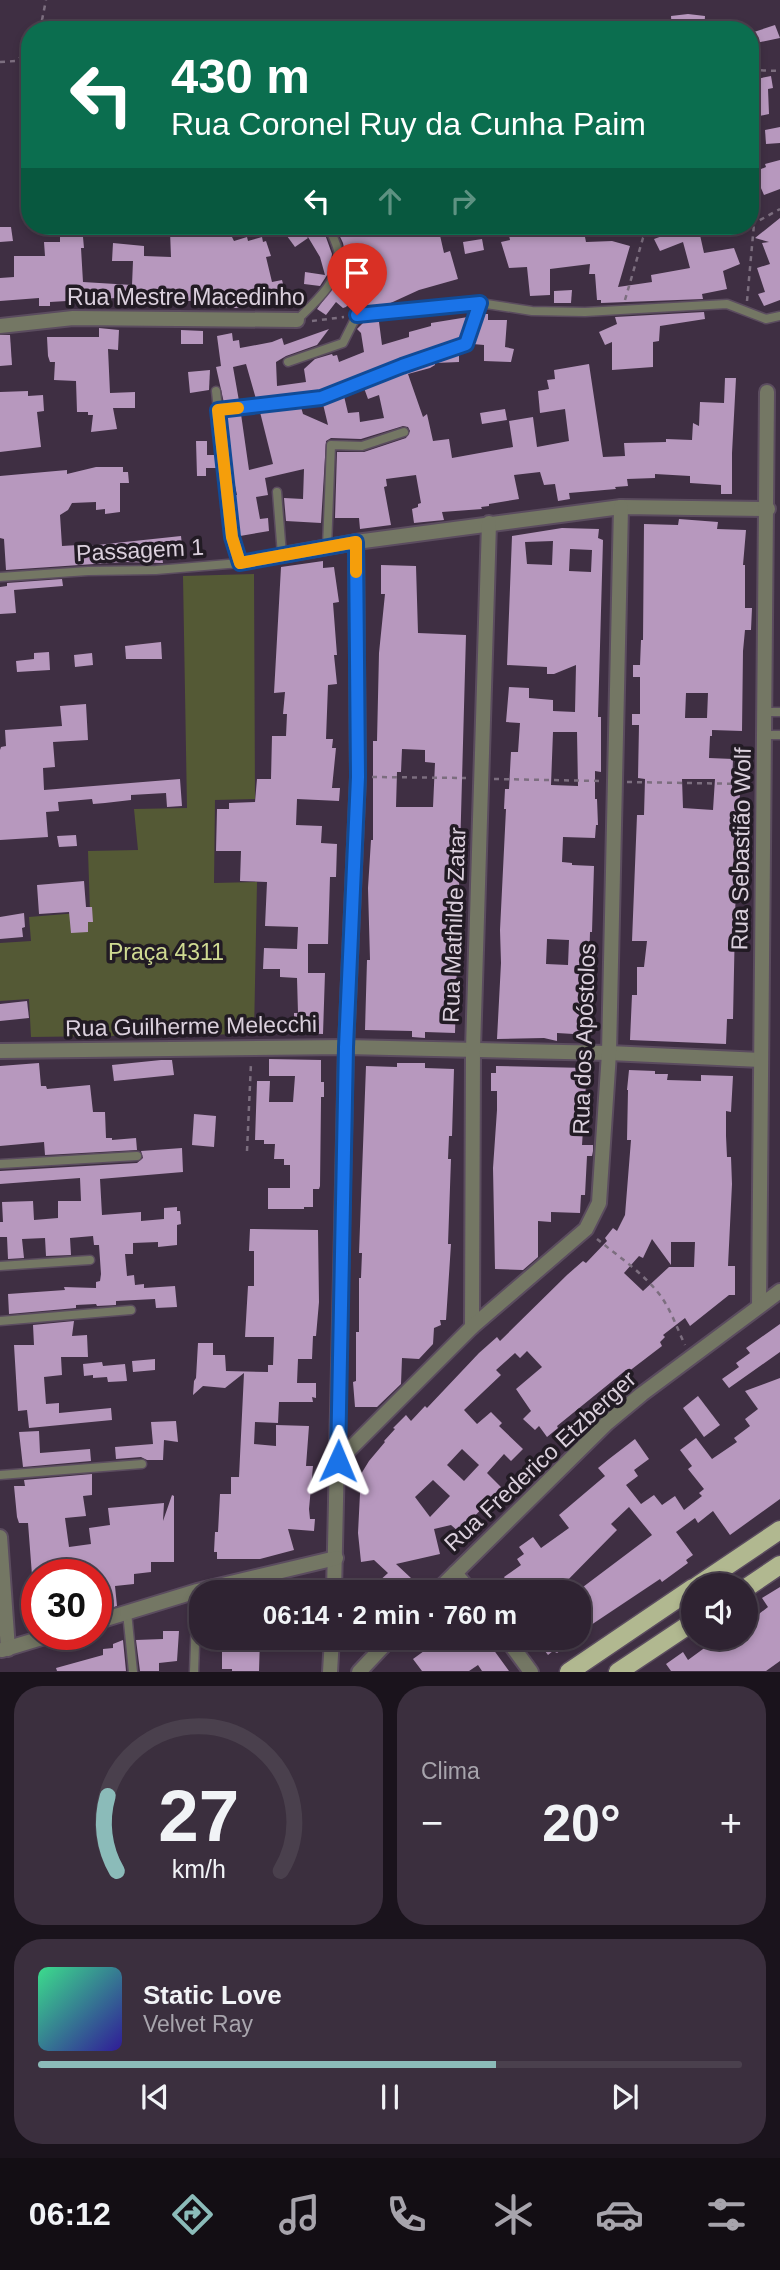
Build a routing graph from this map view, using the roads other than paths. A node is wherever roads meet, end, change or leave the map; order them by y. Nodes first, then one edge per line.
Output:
1 (331, 235) edge
2 (480, 303) junction
3 (780, 316) edge
4 (297, 320) joint
5 (0, 326) edge
6 (288, 362) dead end
7 (216, 391) dead end
8 (767, 392) dead end
9 (218, 410) junction
10 (404, 432) dead end
11 (774, 433) edge
12 (774, 476) edge
13 (277, 492) dead end
14 (621, 507) junction
15 (768, 509) junction
16 (489, 523) junction
17 (356, 542) junction
18 (327, 547) junction
19 (282, 555) junction
20 (240, 563) junction
21 (0, 577) edge
22 (773, 712) edge
23 (772, 735) edge
24 (346, 1047) junction
25 (473, 1049) junction
26 (0, 1051) edge
27 (609, 1053) junction
28 (761, 1060) junction
29 (137, 1156) dead end
30 (0, 1164) edge
31 (90, 1260) dead end
32 (0, 1266) edge
33 (780, 1291) edge
34 (759, 1306) junction
35 (131, 1310) dead end
36 (0, 1321) edge
37 (472, 1327) junction
38 (338, 1461) junction
39 (142, 1464) dead end
40 (0, 1475) edge
41 (780, 1530) edge
42 (0, 1537) edge
43 (336, 1558) junction
44 (780, 1565) edge
45 (456, 1573) junction
46 (716, 1573) edge
47 (243, 1580) edge
48 (335, 1580) edge
49 (449, 1580) edge
50 (462, 1580) edge
51 (758, 1580) edge
52 (189, 1593) edge
53 (681, 1596) edge
54 (127, 1612) junction
55 (112, 1617) edge
56 (681, 1630) edge
57 (21, 1645) edge
58 (4, 1650) edge
59 (195, 1650) edge
60 (331, 1650) edge
61 (379, 1650) edge
62 (515, 1650) edge
63 (132, 1671) edge
64 (194, 1671) edge
65 (330, 1671) edge
66 (359, 1671) edge
67 (531, 1671) edge
68 (569, 1671) edge
69 (618, 1671) edge

1 - 4 lane
2 - 3 lane
2 - 6 lane
2 - 9 lane
4 - 5 street, Rua Mestre Macedinho
7 - 9 lane
8 - 11 street, Rua Sebastião Wolf
9 - 20 lane
10 - 18 lane
11 - 12 street, Rua Sebastião Wolf
12 - 15 street, Rua Sebastião Wolf
13 - 19 lane
14 - 15 street
14 - 16 street
14 - 27 street, Rua dos Apóstolos
15 - 22 street, Rua Sebastião Wolf
16 - 17 street
16 - 25 street, Rua Mathilde Zatar
17 - 18 street
17 - 24 street
18 - 19 street
19 - 20 lane, Passagem 1
20 - 21 lane, Passagem 1
22 - 23 street, Rua Sebastião Wolf
23 - 28 street, Rua Sebastião Wolf
24 - 25 street, Rua Guilherme Melecchi
24 - 26 street, Rua Guilherme Melecchi
24 - 38 street
25 - 27 street, Rua Guilherme Melecchi
25 - 37 street, Rua Mathilde Zatar
27 - 28 street, Rua Guilherme Melecchi
27 - 37 street, Rua dos Apóstolos
28 - 34 street, Rua Sebastião Wolf
29 - 30 lane
31 - 32 lane
33 - 34 street, Rua Frederico Etzberger
34 - 45 street, Rua Frederico Etzberger
35 - 36 lane
37 - 38 street, Rua dos Apóstolos
38 - 43 street
39 - 40 lane
41 - 46 main road
42 - 58 street
43 - 47 street
43 - 48 street
44 - 51 main road
45 - 49 street, Rua Frederico Etzberger
45 - 50 street
52 - 54 street
53 - 68 main road
54 - 55 street
54 - 63 lane
56 - 69 main road
57 - 58 street
59 - 64 lane
60 - 65 street
61 - 66 street
62 - 67 street

